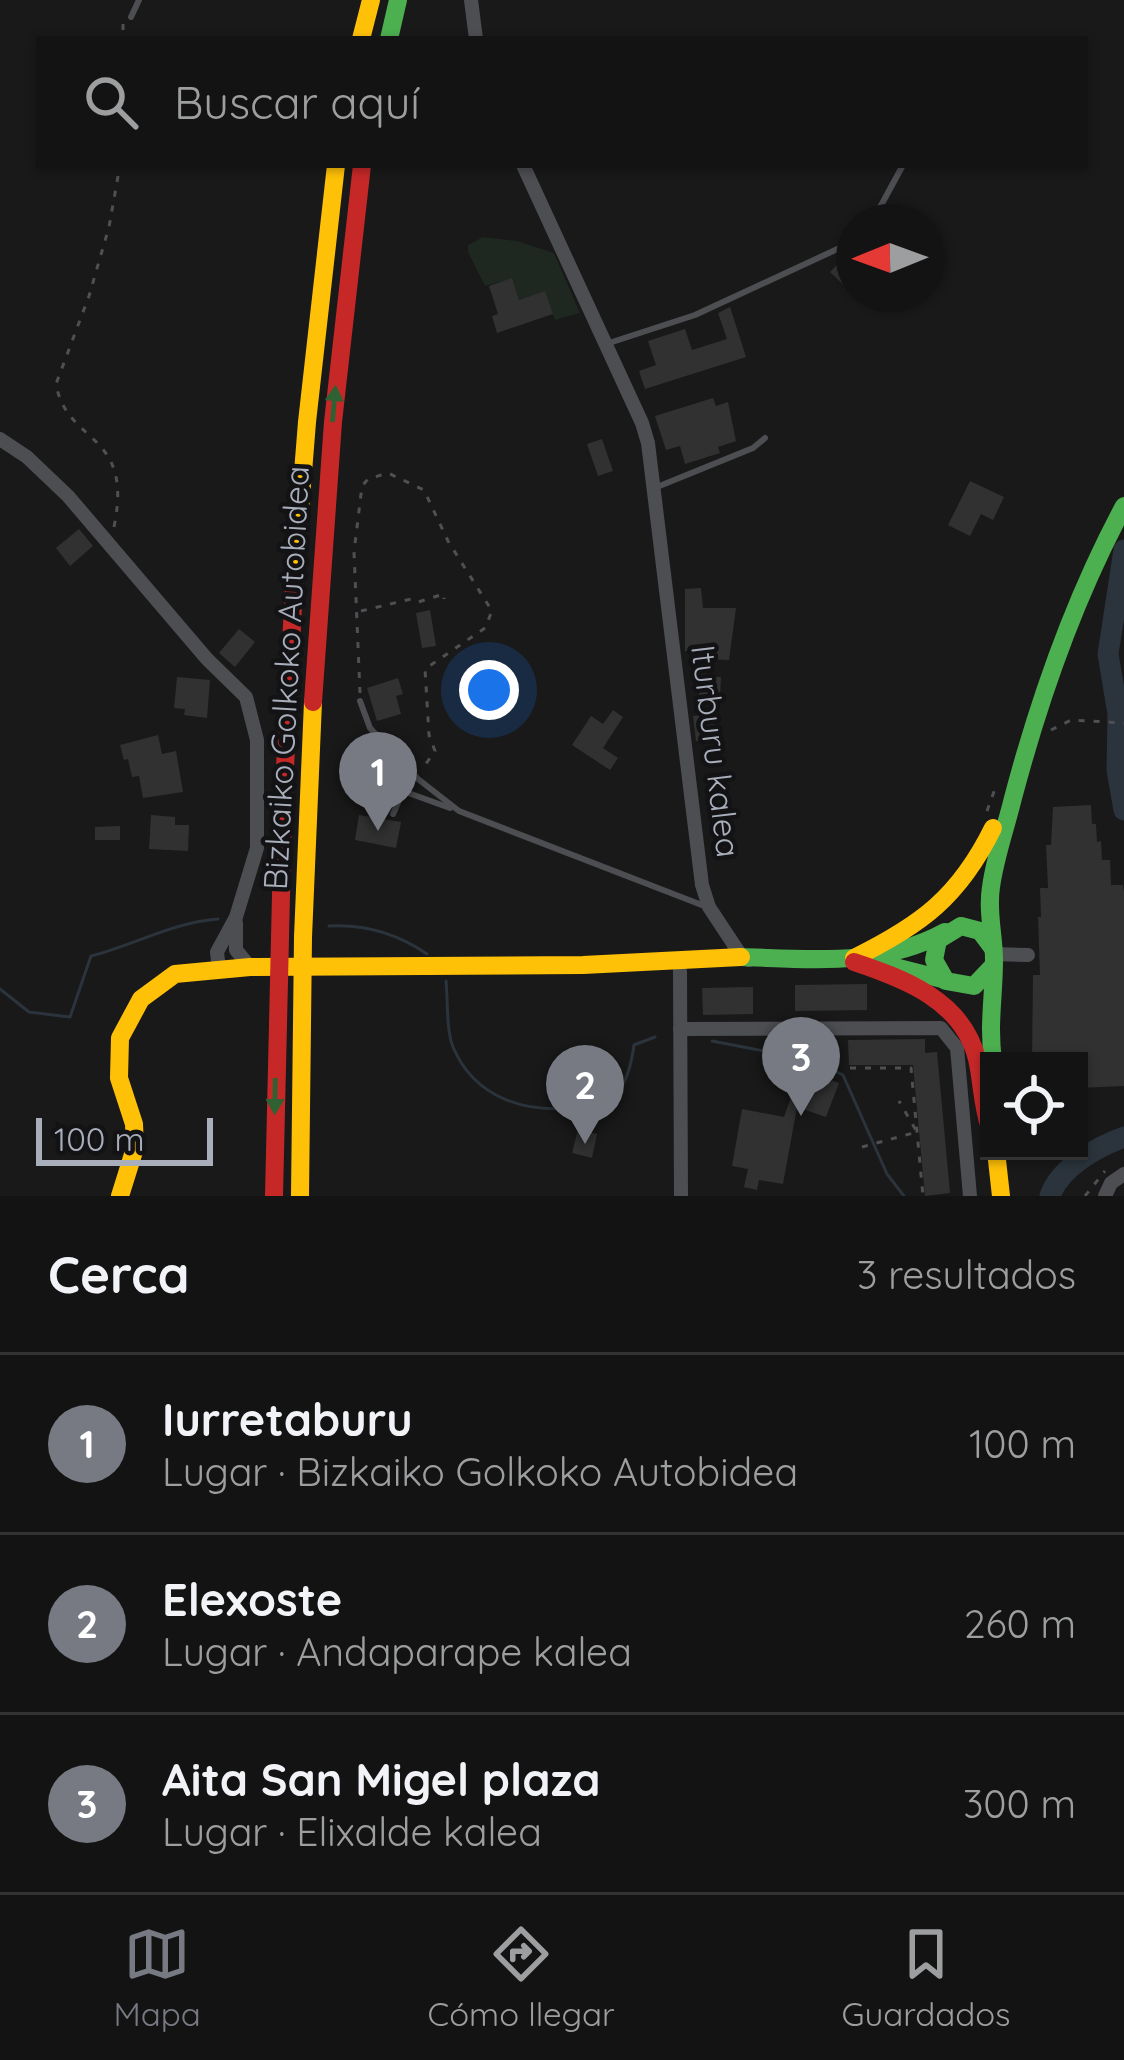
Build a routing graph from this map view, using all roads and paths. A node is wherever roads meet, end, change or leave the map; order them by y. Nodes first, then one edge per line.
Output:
1 (139, 0) edge
2 (371, 0) edge
3 (398, 0) edge
4 (471, 0) edge
5 (131, 17) dead end
6 (122, 24) dead end
7 (123, 36) edge
8 (362, 36) edge
9 (389, 36) edge
10 (476, 36) edge
11 (120, 168) edge
12 (336, 168) edge
13 (362, 168) edge
14 (524, 168) edge
15 (901, 168) edge
16 (882, 204) edge
17 (836, 250) edge
18 (606, 344) junction
19 (765, 438) dead end
20 (0, 439) edge
21 (654, 489) junction
22 (1124, 506) edge
23 (109, 539) junction
24 (444, 599) dead end
25 (359, 612) junction
26 (360, 701) joint
27 (1124, 724) edge
28 (1049, 732) dead end
29 (415, 776) junction
30 (1003, 777) dead end
31 (1014, 796) junction
32 (459, 811) junction
33 (393, 814) dead end
34 (982, 824) dead end
35 (709, 907) junction
36 (948, 930) junction
37 (228, 939) junction
38 (1028, 955) dead end
39 (993, 956) junction
40 (733, 958) junction
41 (854, 960) junction
42 (621, 962) junction
43 (771, 963) junction
44 (583, 965) junction
45 (250, 968) junction
46 (221, 969) junction
47 (680, 971) junction
48 (175, 974) junction
49 (945, 981) junction
50 (680, 1029) junction
51 (980, 1052) edge
52 (992, 1052) edge
53 (850, 1068) dead end
54 (883, 1068) junction
55 (887, 1076) dead end
56 (980, 1090) edge
57 (899, 1101) dead end
58 (917, 1132) junction
59 (862, 1147) dead end
60 (997, 1160) edge
61 (1124, 1174) edge
62 (120, 1196) edge
63 (274, 1196) edge
64 (300, 1196) edge
65 (681, 1196) edge
66 (923, 1196) edge
67 (970, 1196) edge
68 (1001, 1196) edge
69 (1105, 1196) edge

1 - 5 lane
2 - 8 main road
3 - 9 main road
4 - 10 street
6 - 7 path
11 - 23 path
12 -> 63 main road, Bizkaiko Golkoko Autobidea
64 -> 13 main road, Bizkaiko Golkoko Autobidea
14 - 18 street, Iturburu kalea
15 - 16 lane
17 - 18 lane
18 - 21 street, Iturburu kalea
19 - 21 lane
20 - 23 street
21 - 35 street, Iturburu kalea
22 - 31 main road
23 - 37 street
24 - 25 path
25 - 26 path
25 - 29 path
26 - 29 lane, Iturburu kalea
27 - 28 path
29 - 32 lane, Iturburu kalea
30 - 34 path
31 - 36 main road
31 - 39 main road
31 - 41 main road
32 - 33 lane, Iturburu kalea
32 - 35 lane, Iturburu kalea
35 - 40 street
36 - 39 main road
36 - 41 main road
36 - 49 main road
37 - 45 street
37 - 46 street
37 - 48 street
38 - 39 street
39 - 49 main road
39 - 52 main road
40 - 42 main road
40 - 43 main road
40 - 47 main road
41 - 43 main road
41 - 49 main road
41 - 56 main road
42 - 44 main road
42 - 47 main road
43 - 47 main road
44 - 45 main road
44 - 47 main road
45 - 46 main road
46 - 48 main road
47 - 50 street
48 - 62 main road
49 - 51 main road
50 - 65 street
50 - 67 street
53 - 54 path
54 - 55 path
54 - 58 path
57 - 58 path
58 - 59 path
58 - 66 path
60 - 68 main road
61 - 69 street

